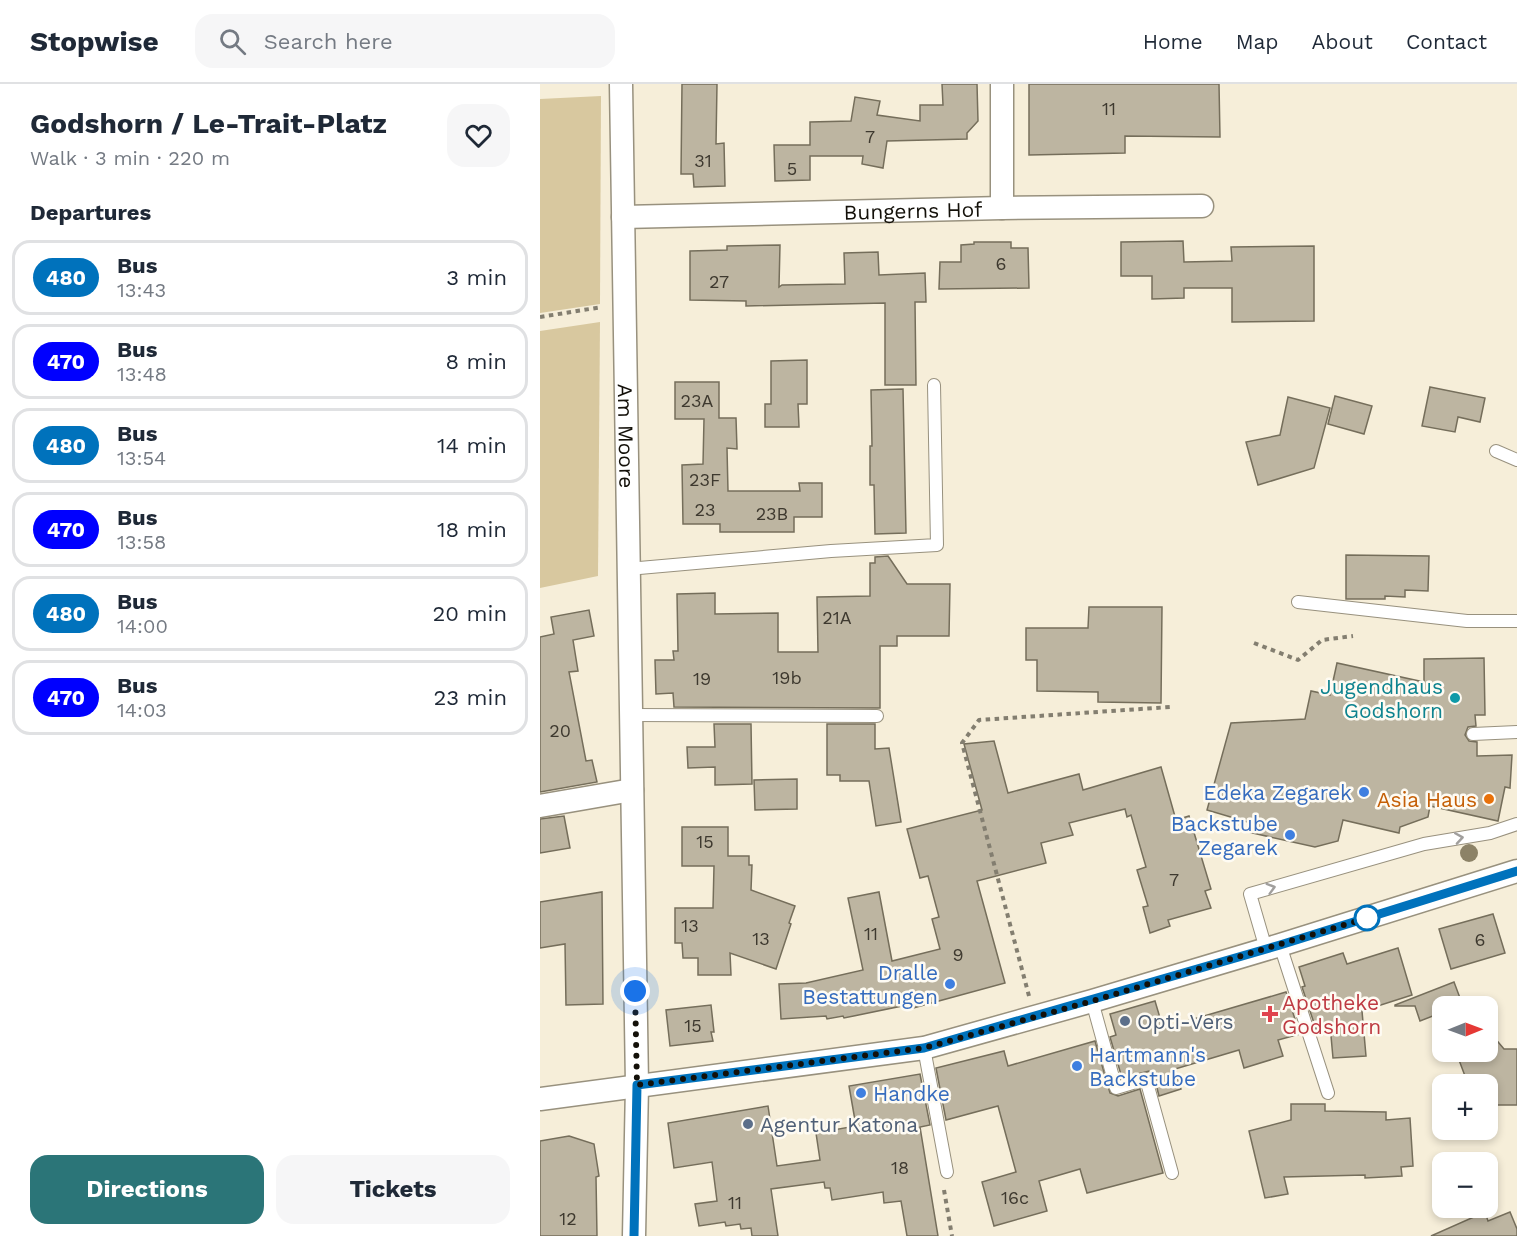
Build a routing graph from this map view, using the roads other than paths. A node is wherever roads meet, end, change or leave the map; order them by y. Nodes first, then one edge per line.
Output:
1 (621, 84) edge
2 (1002, 84) edge
3 (1202, 206) dead end
4 (1002, 208) junction
5 (623, 217) junction
6 (934, 385) dead end
7 (1496, 451) dead end
8 (1517, 460) edge
9 (628, 569) junction
10 (1298, 602) dead end
11 (1517, 621) edge
12 (631, 715) junction
13 (877, 716) dead end
14 (1517, 732) edge
15 (1473, 734) dead end
16 (632, 790) junction
17 (540, 806) edge
18 (1517, 824) edge
19 (1517, 871) edge
20 (1273, 947) junction
21 (1092, 1001) junction
22 (924, 1048) junction
23 (637, 1085) junction
24 (1328, 1093) dead end
25 (540, 1099) edge
26 (947, 1172) road end
27 (1172, 1173) dead end
28 (634, 1236) edge

1 - 5 street, Am Moore
2 - 4 street
3 - 4 street, Bungerns Hof
4 - 5 street, Bungerns Hof
5 - 9 street, Am Moore
6 - 9 lane
7 - 8 lane
9 - 12 street, Am Moore
10 - 11 lane
12 - 13 lane
12 - 16 street, Am Moore
14 - 15 lane
16 - 17 street
16 - 23 street, Am Moore
20 -> 18 lane
19 - 20 street
20 - 21 street
20 - 24 lane
21 - 22 street
21 - 27 lane
22 - 23 street
22 - 26 lane
23 - 25 street
23 - 28 street, Am Moore

